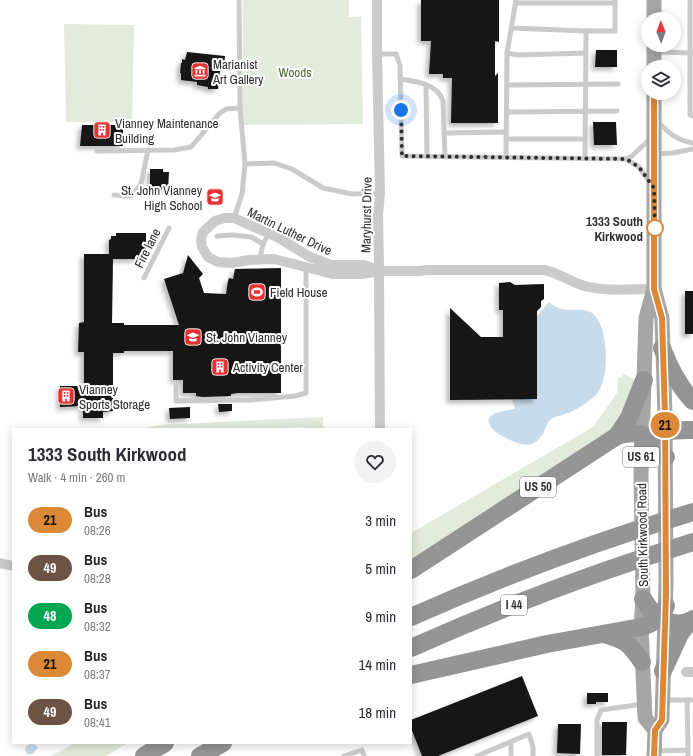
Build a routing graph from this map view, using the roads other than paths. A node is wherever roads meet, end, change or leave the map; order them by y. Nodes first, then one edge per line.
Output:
1 (238, 0) edge
2 (377, 0) edge
3 (654, 0) edge
4 (690, 0) edge
5 (516, 1) edge
6 (615, 1) edge
7 (654, 12) edge
8 (511, 28) junction
9 (586, 31) junction
10 (507, 53) junction
11 (692, 53) edge
12 (377, 54) junction
13 (586, 54) junction
14 (654, 55) edge
15 (400, 79) junction
16 (507, 84) junction
17 (586, 84) junction
18 (618, 84) dead end
19 (426, 85) junction
20 (654, 100) edge
21 (240, 108) junction
22 (585, 111) junction
23 (617, 111) dead end
24 (507, 112) junction
25 (693, 116) edge
26 (654, 118) junction
27 (506, 132) junction
28 (444, 133) junction
29 (654, 135) junction
30 (506, 139) junction
31 (585, 139) junction
32 (693, 143) edge
33 (693, 149) edge
34 (148, 150) junction
35 (97, 151) dead end
36 (654, 154) junction
37 (427, 157) junction
38 (445, 157) junction
39 (506, 157) junction
40 (585, 158) junction
41 (626, 159) junction
42 (245, 164) junction
43 (654, 188) junction
44 (380, 193) junction
45 (114, 195) dead end
46 (234, 218) junction
47 (169, 228) dead end
48 (269, 234) junction
49 (217, 236) dead end
50 (263, 244) junction
51 (261, 259) junction
52 (306, 266) junction
53 (380, 270) junction
54 (144, 278) dead end
55 (654, 289) junction
56 (662, 348) junction
57 (644, 380) junction
58 (176, 384) dead end
59 (693, 401) edge
60 (380, 428) edge
61 (693, 430) edge
62 (617, 436) junction
63 (650, 438) junction
64 (666, 457) joint
65 (692, 512) edge
66 (691, 543) edge
67 (0, 563) edge
68 (12, 566) edge
69 (412, 569) edge
70 (643, 599) junction
71 (663, 615) junction
72 (412, 617) edge
73 (692, 620) edge
74 (641, 627) junction
75 (601, 634) junction
76 (412, 648) edge
77 (642, 662) junction
78 (663, 671) junction
79 (412, 675) edge
80 (662, 700) junction
81 (687, 700) junction
82 (693, 700) edge
83 (644, 703) junction
84 (655, 730) junction
85 (510, 742) junction
86 (163, 744) edge
87 (221, 744) edge
88 (688, 750) junction
89 (654, 754) edge
90 (144, 756) edge
91 (200, 756) edge
92 (344, 756) edge
93 (364, 756) edge
94 (477, 756) edge
95 (511, 756) edge
96 (533, 756) edge
97 (597, 756) edge
98 (688, 756) edge

1 - 21 lane
2 - 12 street, Maryhurst Drive
3 - 7 main road
4 - 11 lane
5 - 6 lane
5 - 8 lane
6 - 9 lane
8 - 9 lane
8 - 10 lane
9 - 13 lane
10 - 13 lane
10 - 16 lane
11 - 14 lane
11 - 25 lane
12 - 15 lane
12 - 44 street, Maryhurst Drive
13 - 17 lane
15 - 19 lane
15 - 37 lane
16 - 17 lane
16 - 24 lane
17 - 18 lane
17 - 22 lane
19 - 28 lane
19 - 37 lane
20 - 26 main road, South Kirkwood Road / US 61
21 - 34 lane
21 - 42 lane
22 - 23 lane
22 - 24 lane
22 - 31 lane
24 - 27 lane
26 - 29 main road, South Kirkwood Road / US 61
26 - 32 lane
27 - 28 lane
27 - 30 lane
28 - 38 lane
29 - 36 main road, South Kirkwood Road / US 61
29 - 41 lane
30 - 31 lane
30 - 39 lane
31 - 40 lane
33 - 36 lane
34 - 35 lane
34 - 45 lane
36 - 43 main road, South Kirkwood Road / US 61
37 - 38 lane
38 - 39 lane
39 - 40 lane
40 - 41 lane
41 - 43 lane
42 - 44 lane
42 - 46 lane
43 - 55 main road, South Kirkwood Road / US 61
44 - 53 street, Maryhurst Drive
46 - 48 street, Martin Luther Drive
46 - 51 street, Martin Luther Drive
47 - 54 lane, Fire lane
48 - 50 lane
48 - 53 street, Martin Luther Drive
49 - 50 lane
50 - 51 lane
51 - 52 street, Martin Luther Drive
52 - 53 street, Martin Luther Drive
52 - 58 lane
53 - 55 street, Martin Luther Drive
53 - 60 street, Maryhurst Drive
55 - 56 main road, South Kirkwood Road / US 61
55 - 57 main road, South Kirkwood Road / US 61
56 - 59 highway
56 - 63 main road, South Kirkwood Road / US 61
57 - 62 highway
57 - 63 main road, South Kirkwood Road / US 61
61 - 63 highway
62 - 63 highway, US 50
62 - 69 highway, US 50
63 - 64 highway
63 - 70 main road, South Kirkwood Road / US 61
64 - 71 main road, South Kirkwood Road
65 - 72 highway, I 44
66 - 76 highway, I 44
67 - 68 street
70 - 71 highway
70 - 74 main road, South Kirkwood Road / US 61
71 - 73 highway
71 - 74 highway
71 - 78 main road, South Kirkwood Road
73 - 78 highway
74 - 75 highway
74 - 77 main road, South Kirkwood Road / US 61
75 - 77 highway
75 - 79 highway
77 - 83 main road, South Kirkwood Road
78 - 80 main road, South Kirkwood Road
80 - 81 lane
80 - 84 main road, South Kirkwood Road
81 - 82 lane
81 - 88 lane
83 - 84 main road, South Kirkwood Road
83 - 97 lane
84 - 89 main road, South Kirkwood Road
85 - 94 lane
85 - 95 lane
85 - 96 lane
86 - 90 highway
87 - 91 highway
88 - 89 lane
88 - 98 lane
92 - 93 lane

